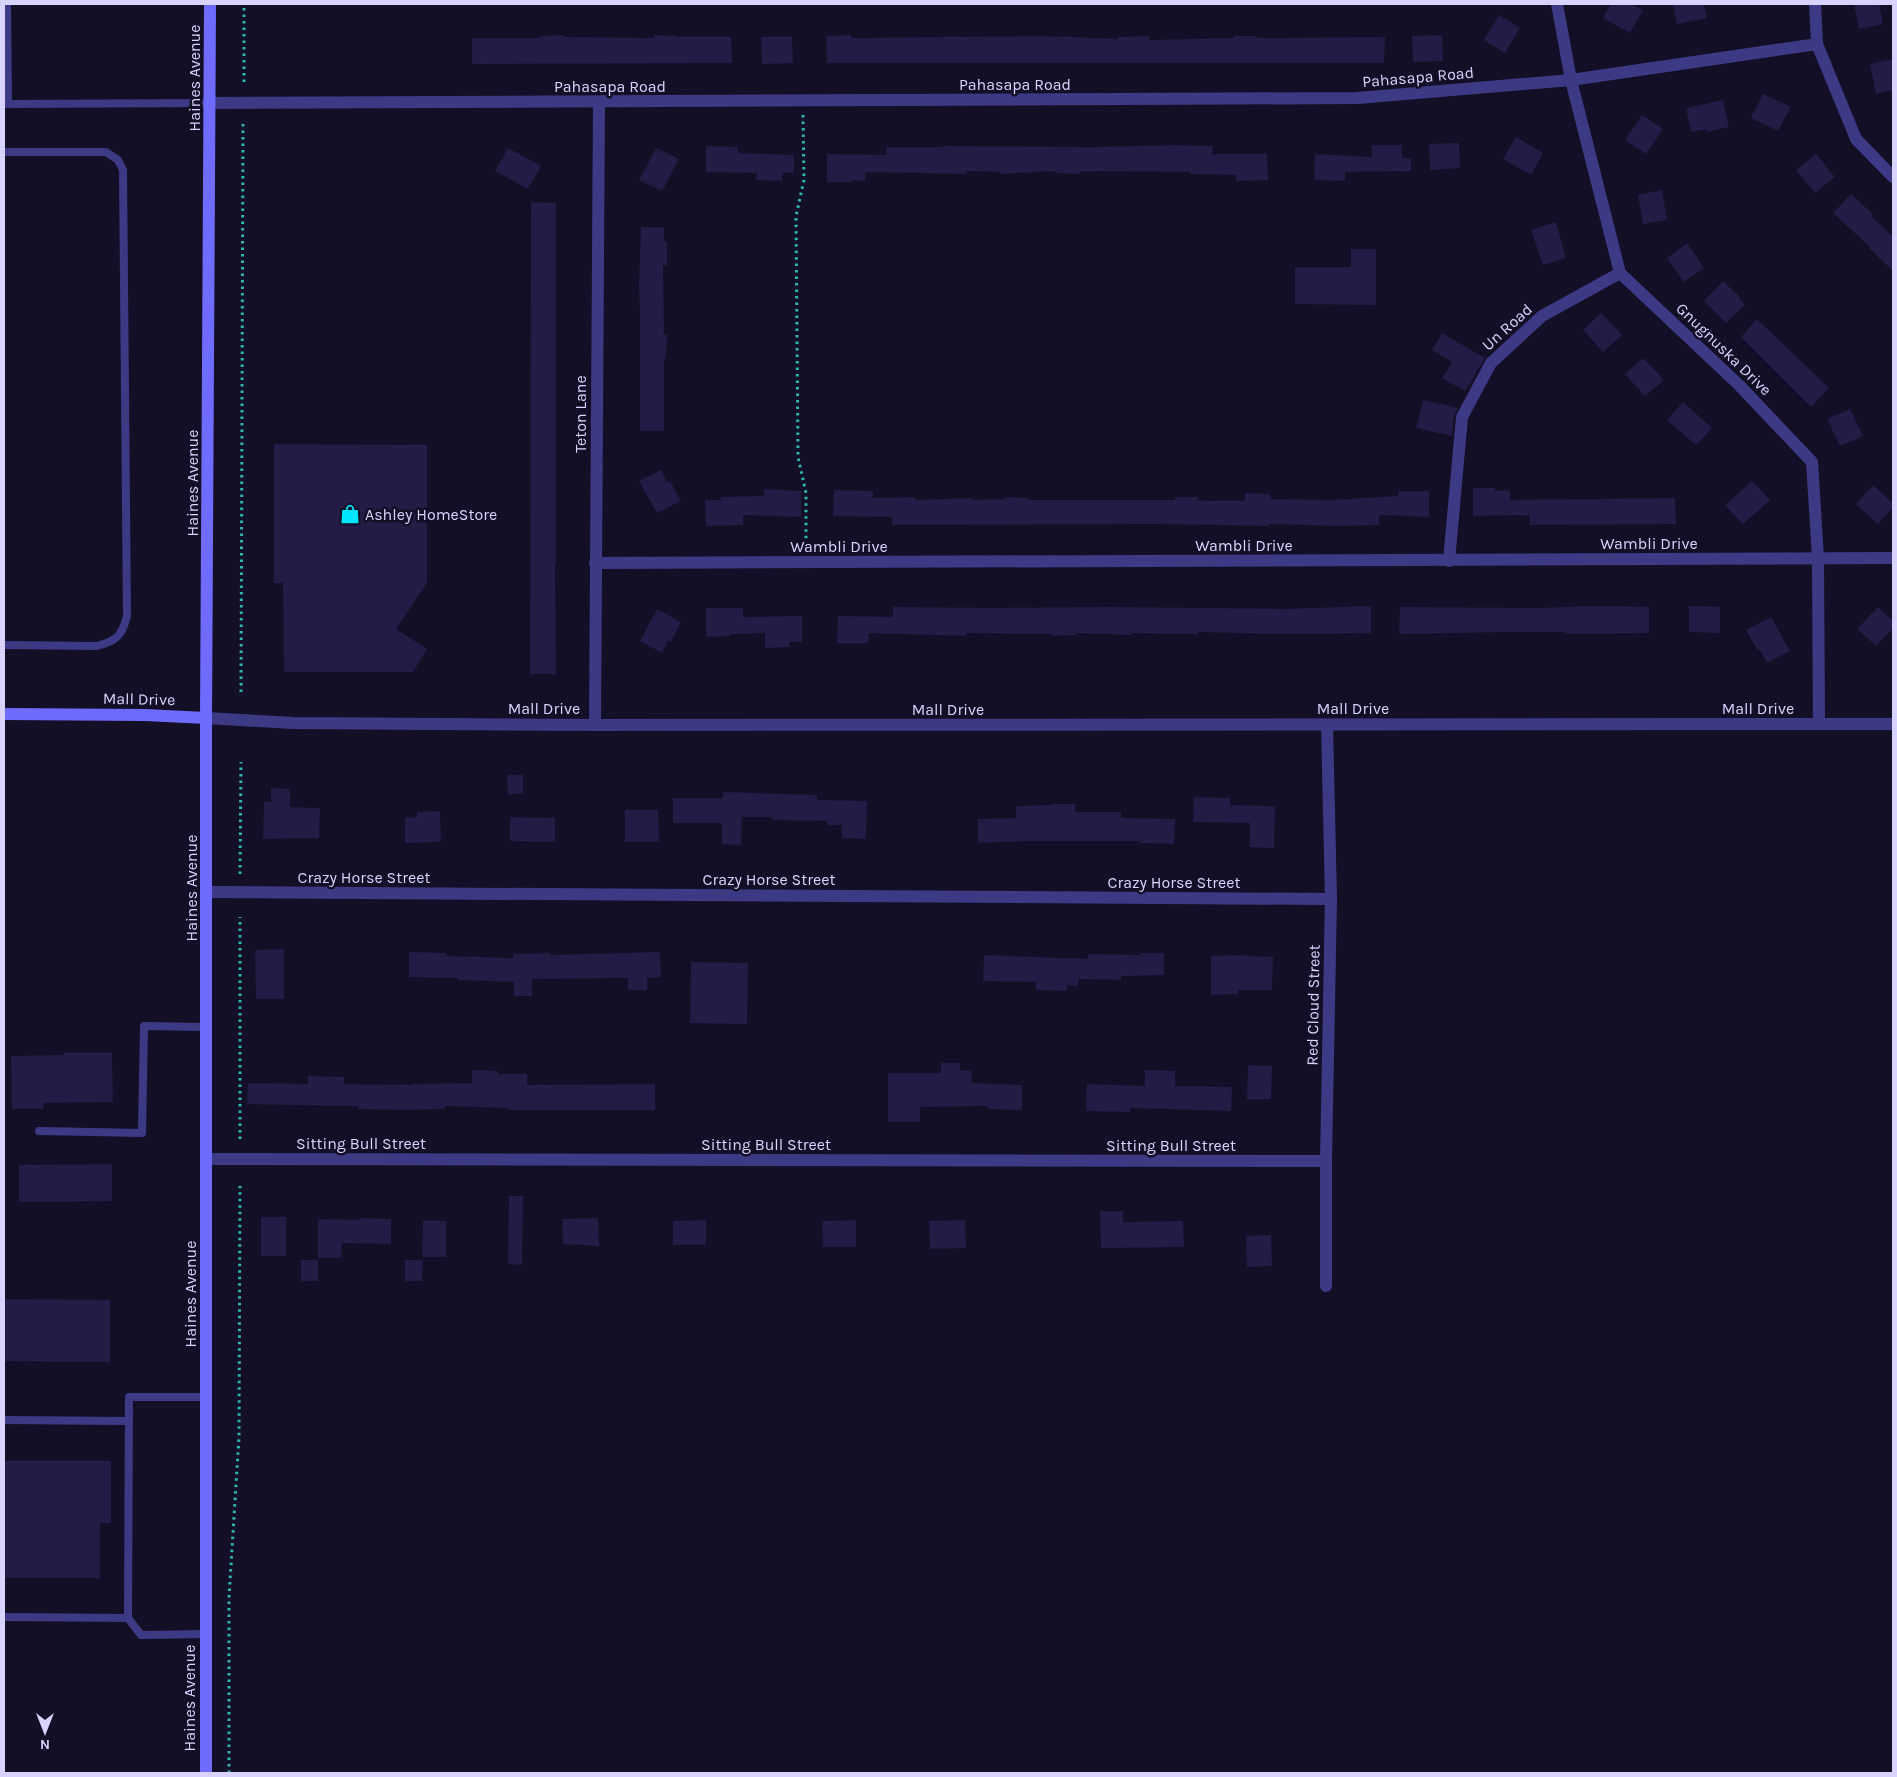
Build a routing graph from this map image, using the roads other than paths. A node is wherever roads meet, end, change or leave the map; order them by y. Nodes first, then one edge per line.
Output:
1 (7, 4) edge
2 (210, 4) edge
3 (1557, 4) edge
4 (1815, 4) edge
5 (1817, 44) junction
6 (1571, 80) junction
7 (599, 102) junction
8 (210, 103) junction
9 (6, 104) edge
10 (4, 152) edge
11 (1893, 177) edge
12 (1620, 272) junction
13 (1818, 558) junction
14 (1893, 558) edge
15 (1448, 561) junction
16 (595, 563) junction
17 (4, 645) edge
18 (4, 714) edge
19 (206, 718) junction
20 (1819, 724) junction
21 (1893, 724) edge
22 (595, 725) junction
23 (1327, 725) junction
24 (207, 892) junction
25 (1331, 899) junction
26 (206, 1027) junction
27 (39, 1131) dead end
28 (206, 1159) junction
29 (1326, 1162) junction
30 (1326, 1286) dead end
31 (206, 1397) junction
32 (4, 1420) edge
33 (128, 1421) junction
34 (4, 1617) edge
35 (128, 1618) junction
36 (206, 1634) junction
37 (206, 1773) edge

1 - 9 lane
2 - 8 main road, Haines Avenue
3 - 6 street
4 - 5 street
5 - 6 street, Pahasapa Road
5 - 11 street
6 - 7 street, Pahasapa Road
6 - 12 street
7 - 8 street, Pahasapa Road
7 - 16 street, Teton Lane
8 - 9 lane
8 - 19 main road, Haines Avenue
10 - 17 lane
12 - 13 street, Gnugnuska Drive
12 - 15 street, Un Road
13 - 14 street, Wambli Drive
13 - 15 street, Wambli Drive
13 - 20 street, Gnugnuska Drive
15 - 16 street, Wambli Drive
16 - 22 street, Teton Lane
18 - 19 main road, Mall Drive
19 - 22 street, Mall Drive
19 - 24 main road, Haines Avenue
20 - 21 street, Mall Drive
20 - 23 street, Mall Drive
22 - 23 street, Mall Drive
23 - 25 street, Red Cloud Street
24 - 25 street, Crazy Horse Street
24 - 26 main road, Haines Avenue
25 - 29 street, Red Cloud Street
26 - 27 lane
26 - 28 main road, Haines Avenue
28 - 29 street, Sitting Bull Street
28 - 31 main road, Haines Avenue
29 - 30 street, Red Cloud Street
31 - 33 lane
31 - 36 main road, Haines Avenue
32 - 33 lane
33 - 35 lane
34 - 35 lane
35 - 36 lane
36 - 37 main road, Haines Avenue

